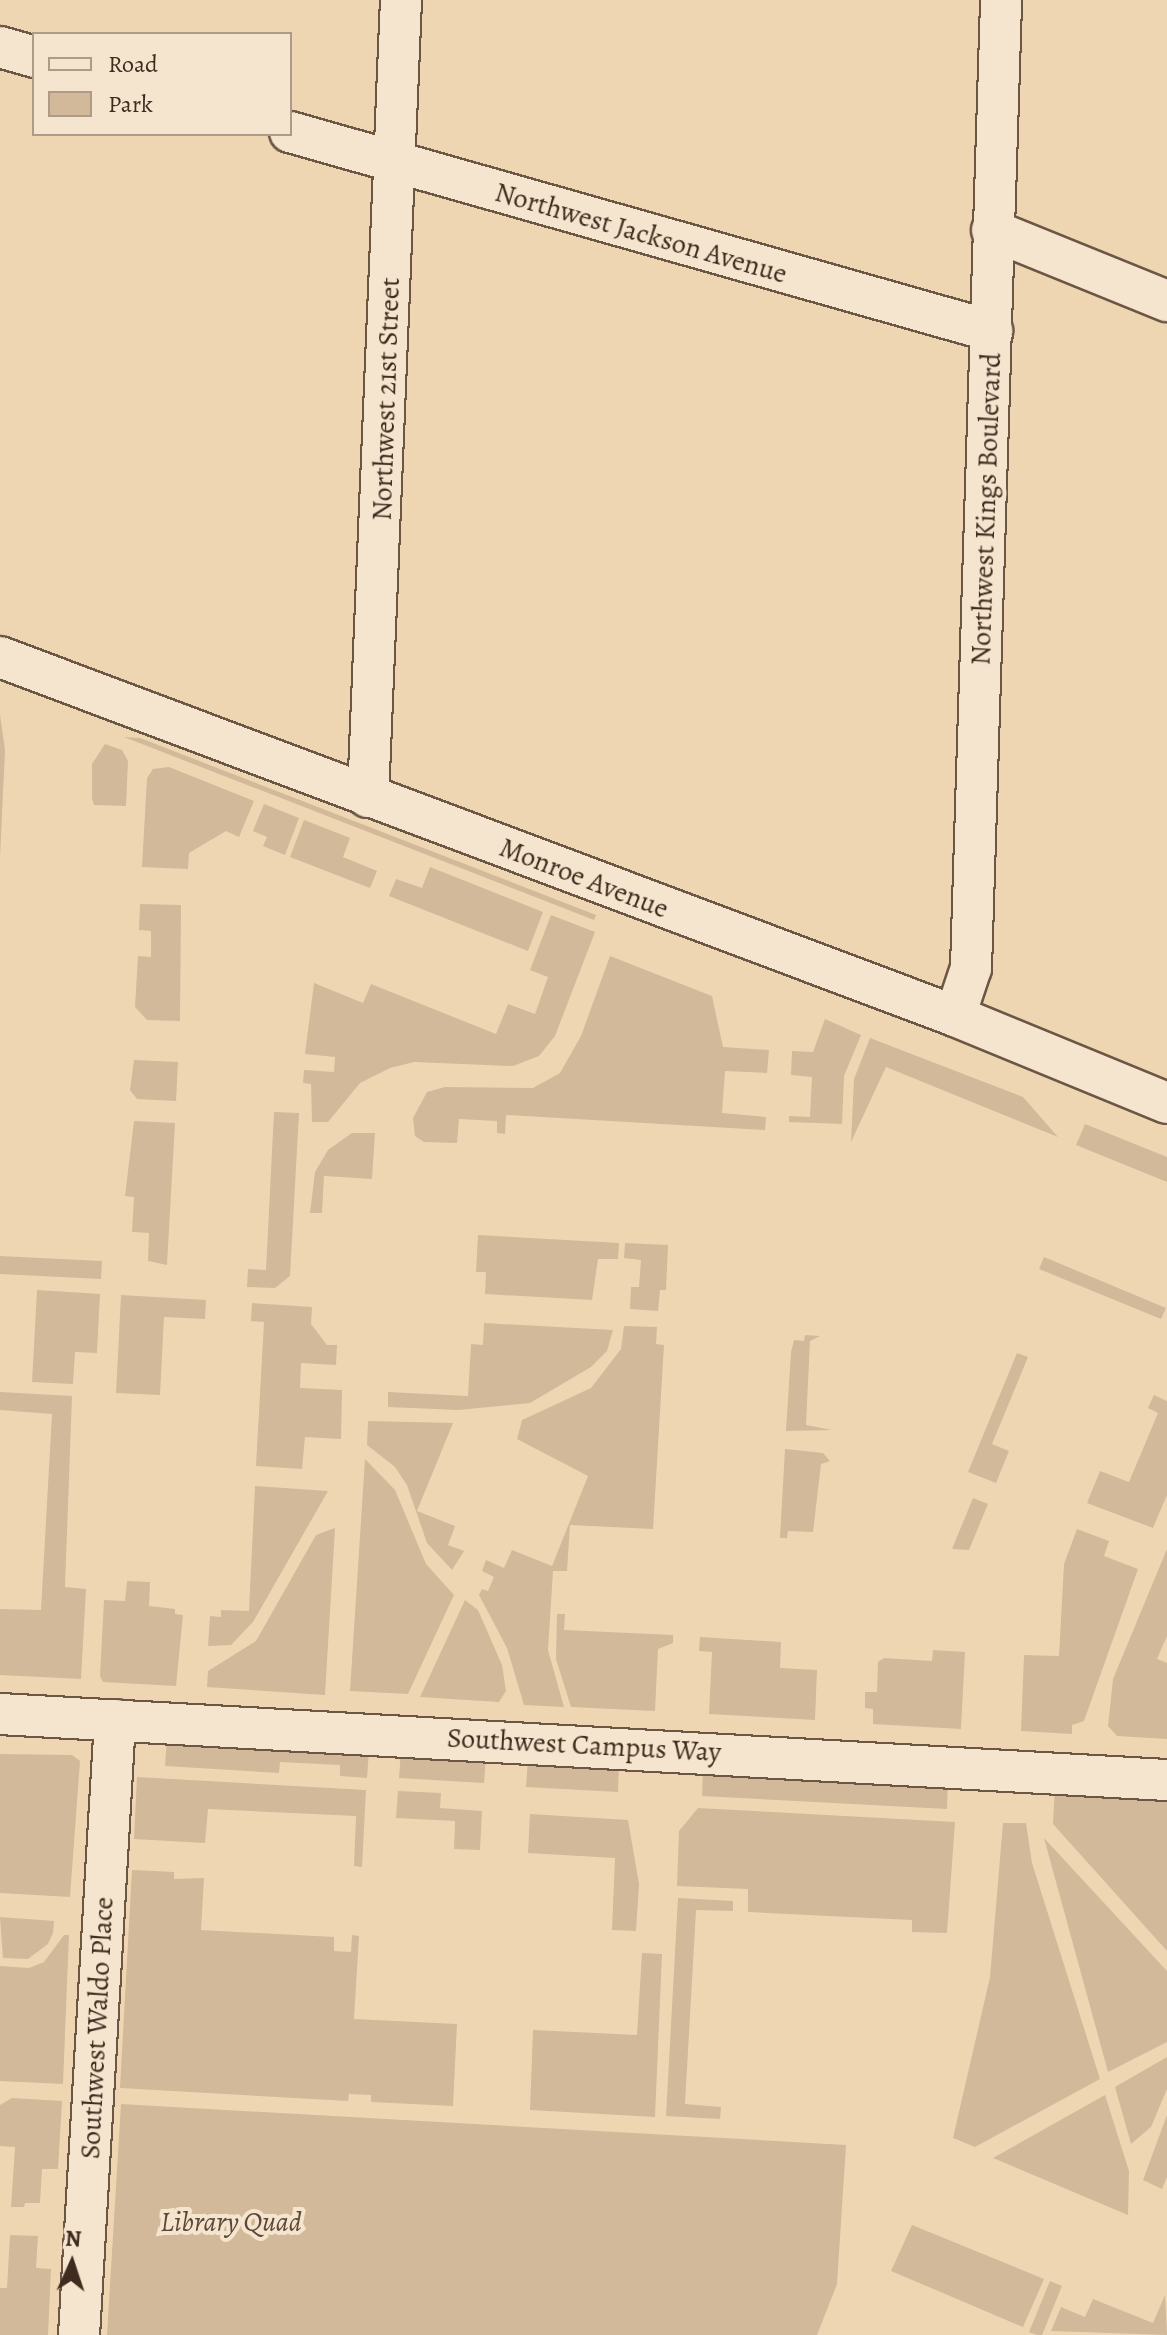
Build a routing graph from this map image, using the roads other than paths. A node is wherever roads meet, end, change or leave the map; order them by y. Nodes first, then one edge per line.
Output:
1 (401, 0) edge
2 (1001, 0) edge
3 (0, 47) edge
4 (32, 56) edge
5 (292, 133) edge
6 (395, 163) junction
7 (992, 230) junction
8 (1167, 301) edge
9 (992, 331) junction
10 (0, 657) edge
11 (368, 797) junction
12 (955, 1016) junction
13 (1167, 1103) edge
14 (0, 1714) edge
15 (115, 1720) junction
16 (1167, 1780) edge
17 (79, 2335) edge

1 - 6 street, Northwest 21st Street
2 - 7 street, Northwest Kings Boulevard
3 - 4 street
5 - 6 street, Northwest Jackson Avenue
6 - 9 street, Northwest Jackson Avenue
6 - 11 street, Northwest 21st Street
7 - 8 street
7 - 9 street, Northwest Kings Boulevard
9 - 12 street, Northwest Kings Boulevard
10 - 11 street, Monroe Avenue
11 - 12 street, Monroe Avenue
12 - 13 street, Monroe Avenue
14 - 15 street, Southwest Campus Way
15 - 16 street, Southwest Campus Way
15 - 17 street, Southwest Waldo Place

